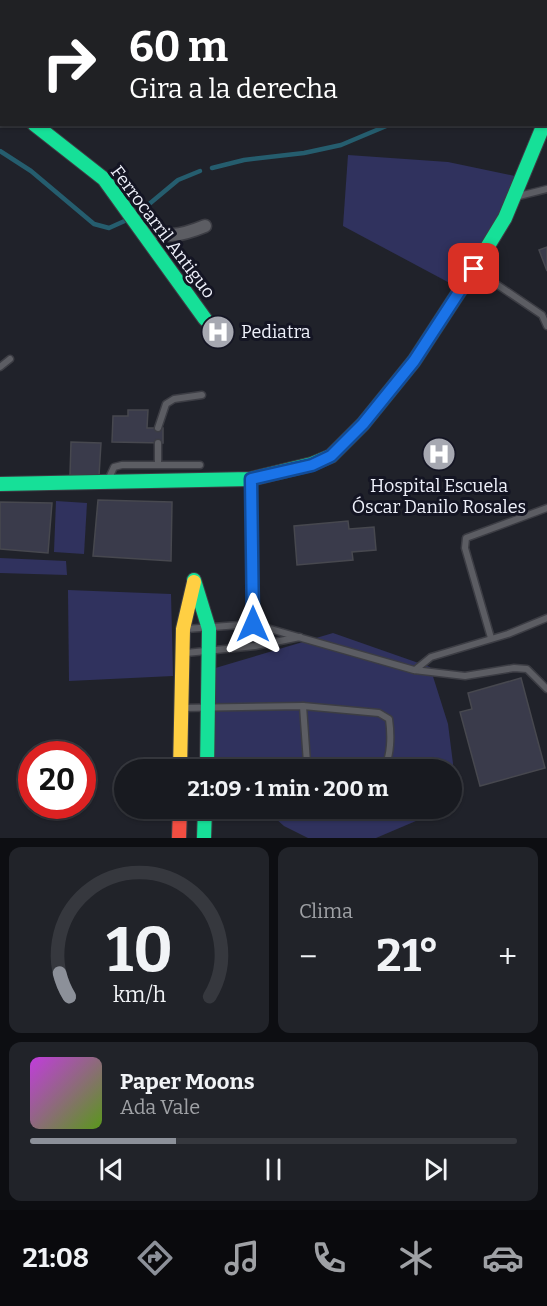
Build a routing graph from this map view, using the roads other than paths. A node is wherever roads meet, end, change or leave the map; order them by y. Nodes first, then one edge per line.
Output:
1 (37, 126) edge
2 (543, 126) edge
3 (547, 189) edge
4 (515, 196) junction
5 (205, 226) dead end
6 (140, 228) junction
7 (474, 269) junction
8 (206, 319) dead end
9 (547, 326) edge
10 (10, 359) dead end
11 (0, 367) edge
12 (202, 395) dead end
13 (158, 428) dead end
14 (158, 443) dead end
15 (158, 463) junction
16 (200, 465) dead end
17 (251, 479) junction
18 (108, 482) junction
19 (0, 484) edge
20 (547, 508) edge
21 (547, 618) edge
22 (253, 624) junction
23 (183, 629) junction
24 (209, 629) junction
25 (304, 636) junction
26 (490, 638) junction
27 (210, 652) junction
28 (183, 653) junction
29 (414, 670) junction
30 (547, 689) edge
31 (210, 706) junction
32 (303, 706) junction
33 (182, 708) junction
34 (180, 759) edge
35 (208, 759) edge
36 (307, 759) edge
37 (387, 759) edge
38 (180, 819) edge
39 (205, 819) edge
40 (179, 838) edge
41 (204, 838) edge

1 - 6 street, Ferrocarril Antiguo
2 - 4 street
3 - 4 lane
4 - 7 street
5 - 6 street
6 - 8 street, Ferrocarril Antiguo
7 - 9 lane
7 - 17 street
10 - 11 lane
12 - 13 lane
14 - 15 lane
15 - 16 lane
15 - 18 lane
17 - 18 street
17 - 22 lane
18 - 19 street
20 - 26 lane
21 - 26 lane
22 - 24 lane
22 - 25 lane
23 - 24 lane
23 - 24 street
23 - 28 street
24 - 27 street
25 - 27 lane
25 - 29 lane
26 - 29 lane
27 - 28 lane
27 - 31 street
28 - 33 street
29 - 30 lane
31 - 32 lane
31 - 33 lane
31 - 35 street
32 - 36 lane
32 - 37 lane
33 - 34 street
38 - 40 street
39 - 41 street

